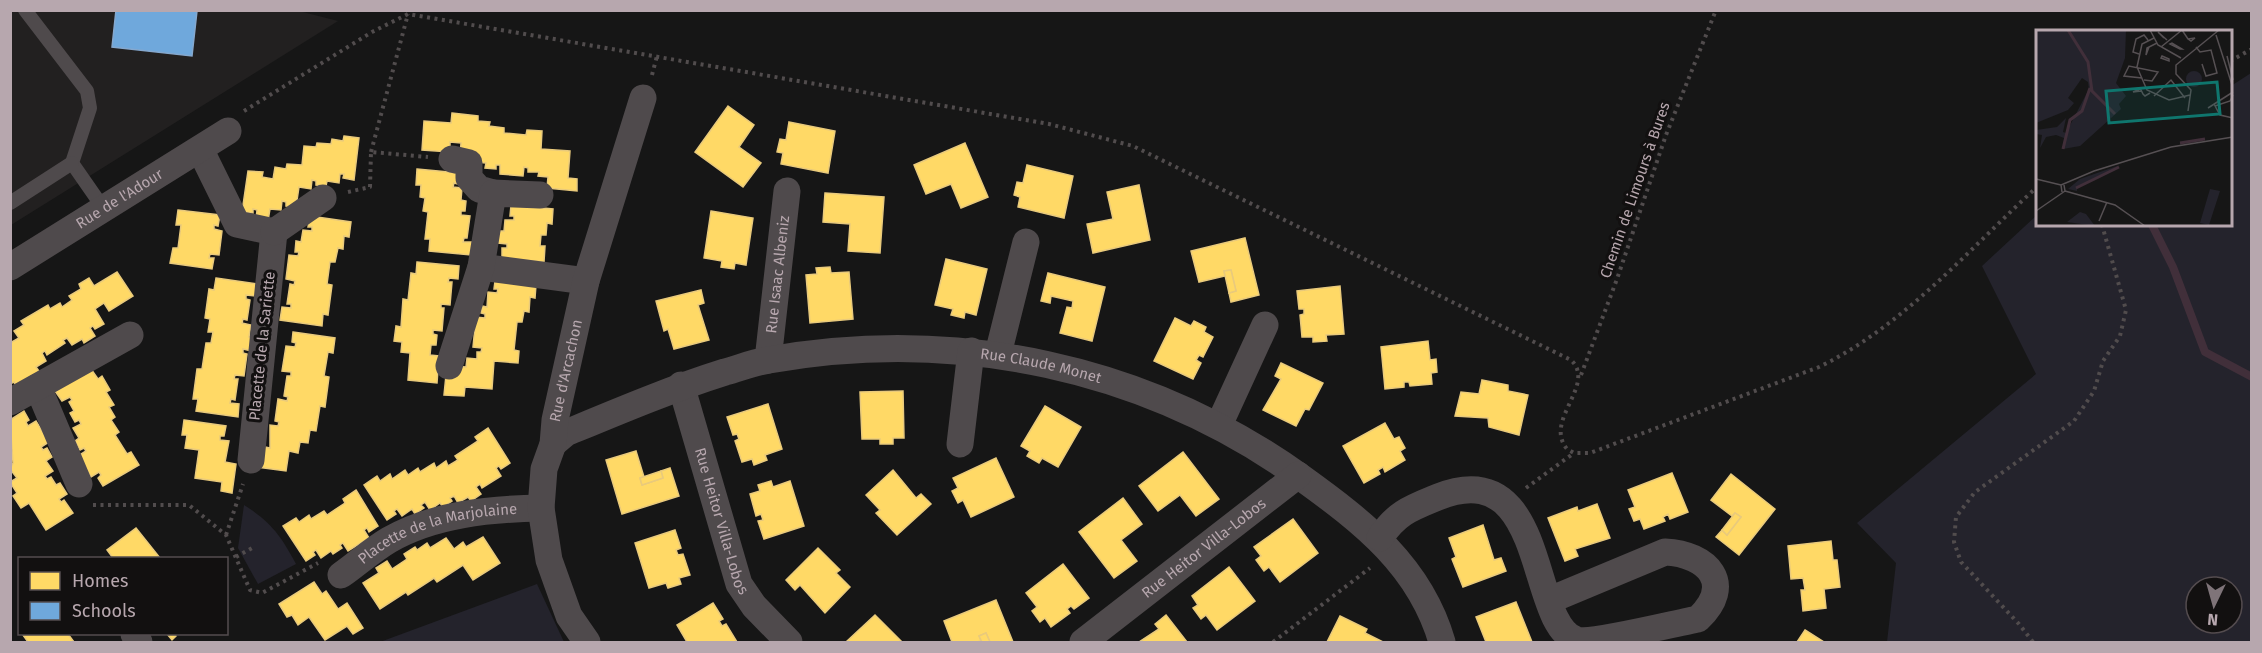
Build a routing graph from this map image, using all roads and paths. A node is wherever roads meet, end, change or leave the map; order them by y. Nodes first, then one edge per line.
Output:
1 (25, 10) edge
2 (1716, 10) edge
3 (408, 14) junction
4 (2252, 49) edge
5 (2232, 60) edge
6 (643, 98) dead end
7 (228, 131) joint
8 (200, 149) junction
9 (371, 152) junction
10 (453, 159) joint
11 (72, 163) junction
12 (2036, 188) edge
13 (786, 191) dead end
14 (493, 193) junction
15 (540, 195) dead end
16 (323, 198) joint
17 (10, 203) edge
18 (104, 209) junction
19 (2102, 226) edge
20 (274, 232) junction
21 (1026, 242) dead end
22 (10, 267) edge
23 (481, 267) junction
24 (586, 282) junction
25 (1265, 325) dead end
26 (130, 335) dead end
27 (984, 352) junction
28 (768, 360) junction
29 (449, 366) dead end
30 (1579, 379) junction
31 (681, 386) junction
32 (38, 387) junction
33 (10, 402) edge
34 (1219, 425) junction
35 (553, 444) junction
36 (960, 444) dead end
37 (1574, 453) junction
38 (251, 460) joint
39 (1298, 475) junction
40 (79, 484) joint
41 (1510, 507) junction
42 (541, 508) junction
43 (226, 535) junction
44 (1380, 538) junction
45 (252, 548) dead end
46 (236, 557) junction
47 (341, 575) joint
48 (1550, 600) junction
49 (587, 642) edge
50 (789, 642) edge
51 (1083, 642) edge
52 (1273, 642) edge
53 (1442, 642) edge
54 (2033, 642) edge

1 - 11 lane
2 - 30 path, Chemin de Limours à Bures
3 - 7 path
3 - 9 path
3 - 30 path
4 - 5 path
6 - 24 street, Rue d'Arcachon
7 - 8 street, Rue de l'Adour
8 - 18 street, Rue de l'Adour
8 - 20 street
9 - 10 path
9 - 16 path
10 - 14 street
11 - 17 lane
11 - 18 lane
12 - 37 path
13 - 28 street, Rue Isaac Albeniz
14 - 15 street
14 - 23 street
16 - 20 street
18 - 22 street, Rue de l'Adour
19 - 54 path
20 - 38 street, Placette de la Sariette
21 - 27 street
23 - 24 street
23 - 29 street
24 - 35 street, Rue d'Arcachon
25 - 34 street
26 - 32 street
27 - 28 street, Rue Claude Monet
27 - 34 street, Rue Claude Monet
27 - 36 street
28 - 31 street, Rue Claude Monet
30 - 37 path, Chemin de Limours à Bures
31 - 35 street, Rue Claude Monet
31 - 50 street, Rue Heitor Villa-Lobos
32 - 33 street
32 - 40 street
34 - 39 street, Rue Claude Monet
35 - 42 street, Rue d'Arcachon
37 - 41 path
38 - 43 path
39 - 44 street, Rue Claude Monet
39 - 51 street, Rue Heitor Villa-Lobos
40 - 43 path
41 - 44 street
41 - 48 street
42 - 47 street, Placette de la Marjolaine
42 - 49 street, Rue d'Arcachon
43 - 46 path
44 - 52 path
44 - 53 street, Rue Claude Monet
45 - 46 path
46 - 47 path
48 - 48 street

